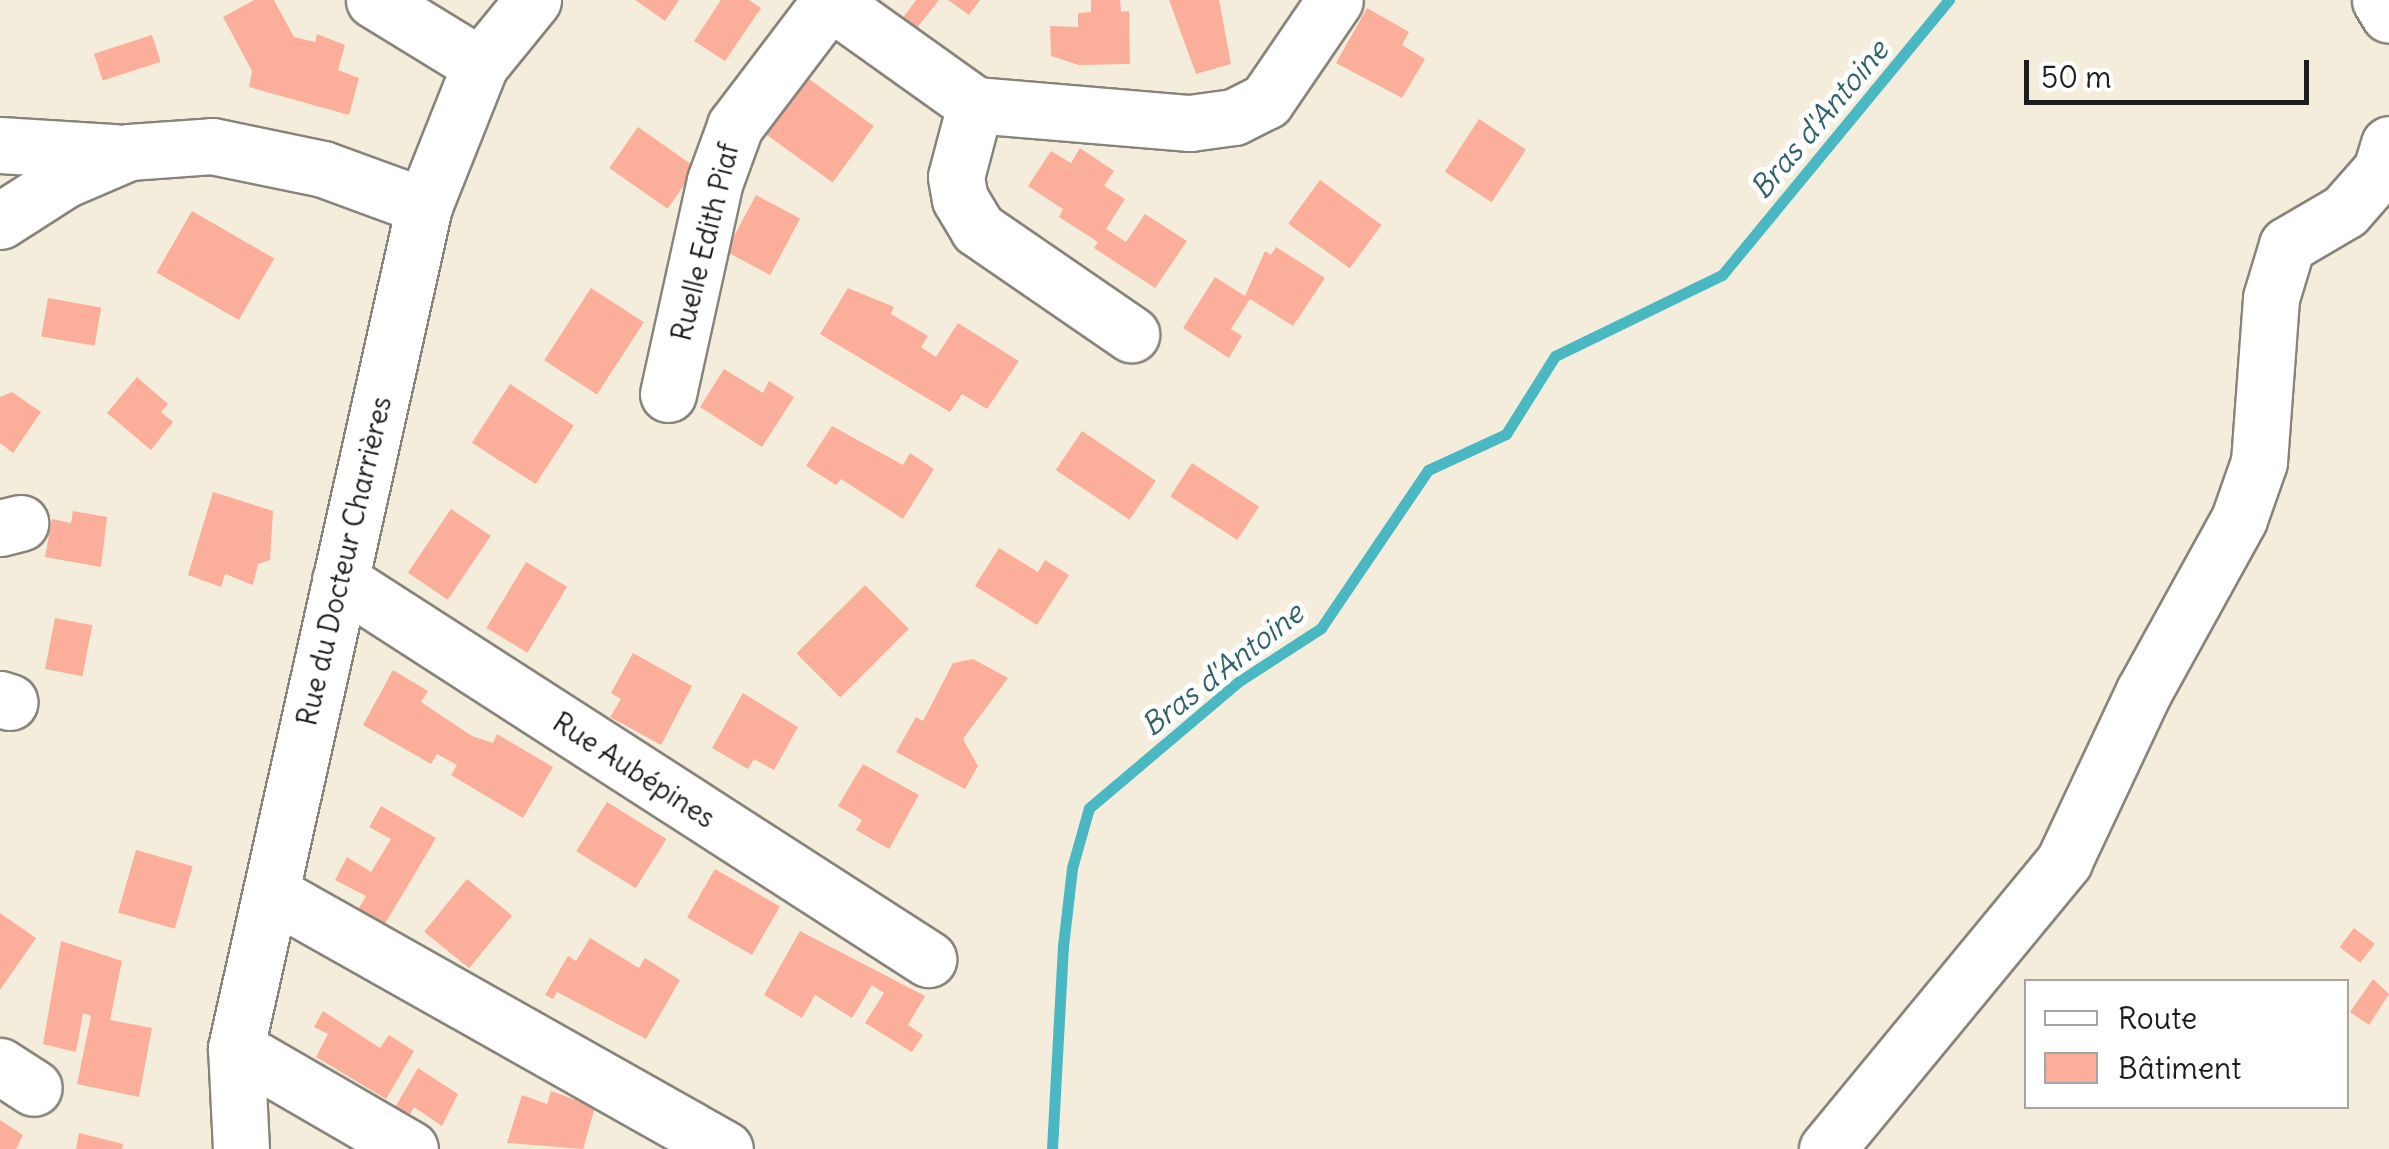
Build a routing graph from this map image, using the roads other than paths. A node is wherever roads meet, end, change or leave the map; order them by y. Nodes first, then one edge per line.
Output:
1 (374, 0) edge
2 (533, 0) edge
3 (1335, 0) edge
4 (2380, 0) edge
5 (829, 1) edge
6 (2389, 16) edge
7 (480, 66) junction
8 (975, 105) junction
9 (2389, 144) edge
10 (0, 145) edge
11 (129, 152) junction
12 (424, 206) junction
13 (0, 222) edge
14 (1131, 334) dead end
15 (668, 394) dead end
16 (340, 580) junction
17 (271, 893) junction
18 (928, 958) dead end
19 (236, 1048) junction
20 (241, 1149) edge
21 (410, 1149) edge
22 (725, 1149) edge
23 (1828, 1149) edge

1 - 7 street
2 - 7 street, Rue du Docteur Charrières
3 - 8 street
4 - 6 street
5 - 8 street, Ruelle Edith Piaf
5 - 15 street, Ruelle Edith Piaf
7 - 12 street, Rue du Docteur Charrières
8 - 14 street
9 - 23 street
10 - 11 street
11 - 12 street
11 - 13 street
12 - 16 street, Rue du Docteur Charrières
16 - 17 street, Rue du Docteur Charrières
16 - 18 street, Rue Aubépines
17 - 19 street, Rue du Docteur Charrières
17 - 22 street
19 - 20 street, Rue du Docteur Charrières
19 - 21 street

